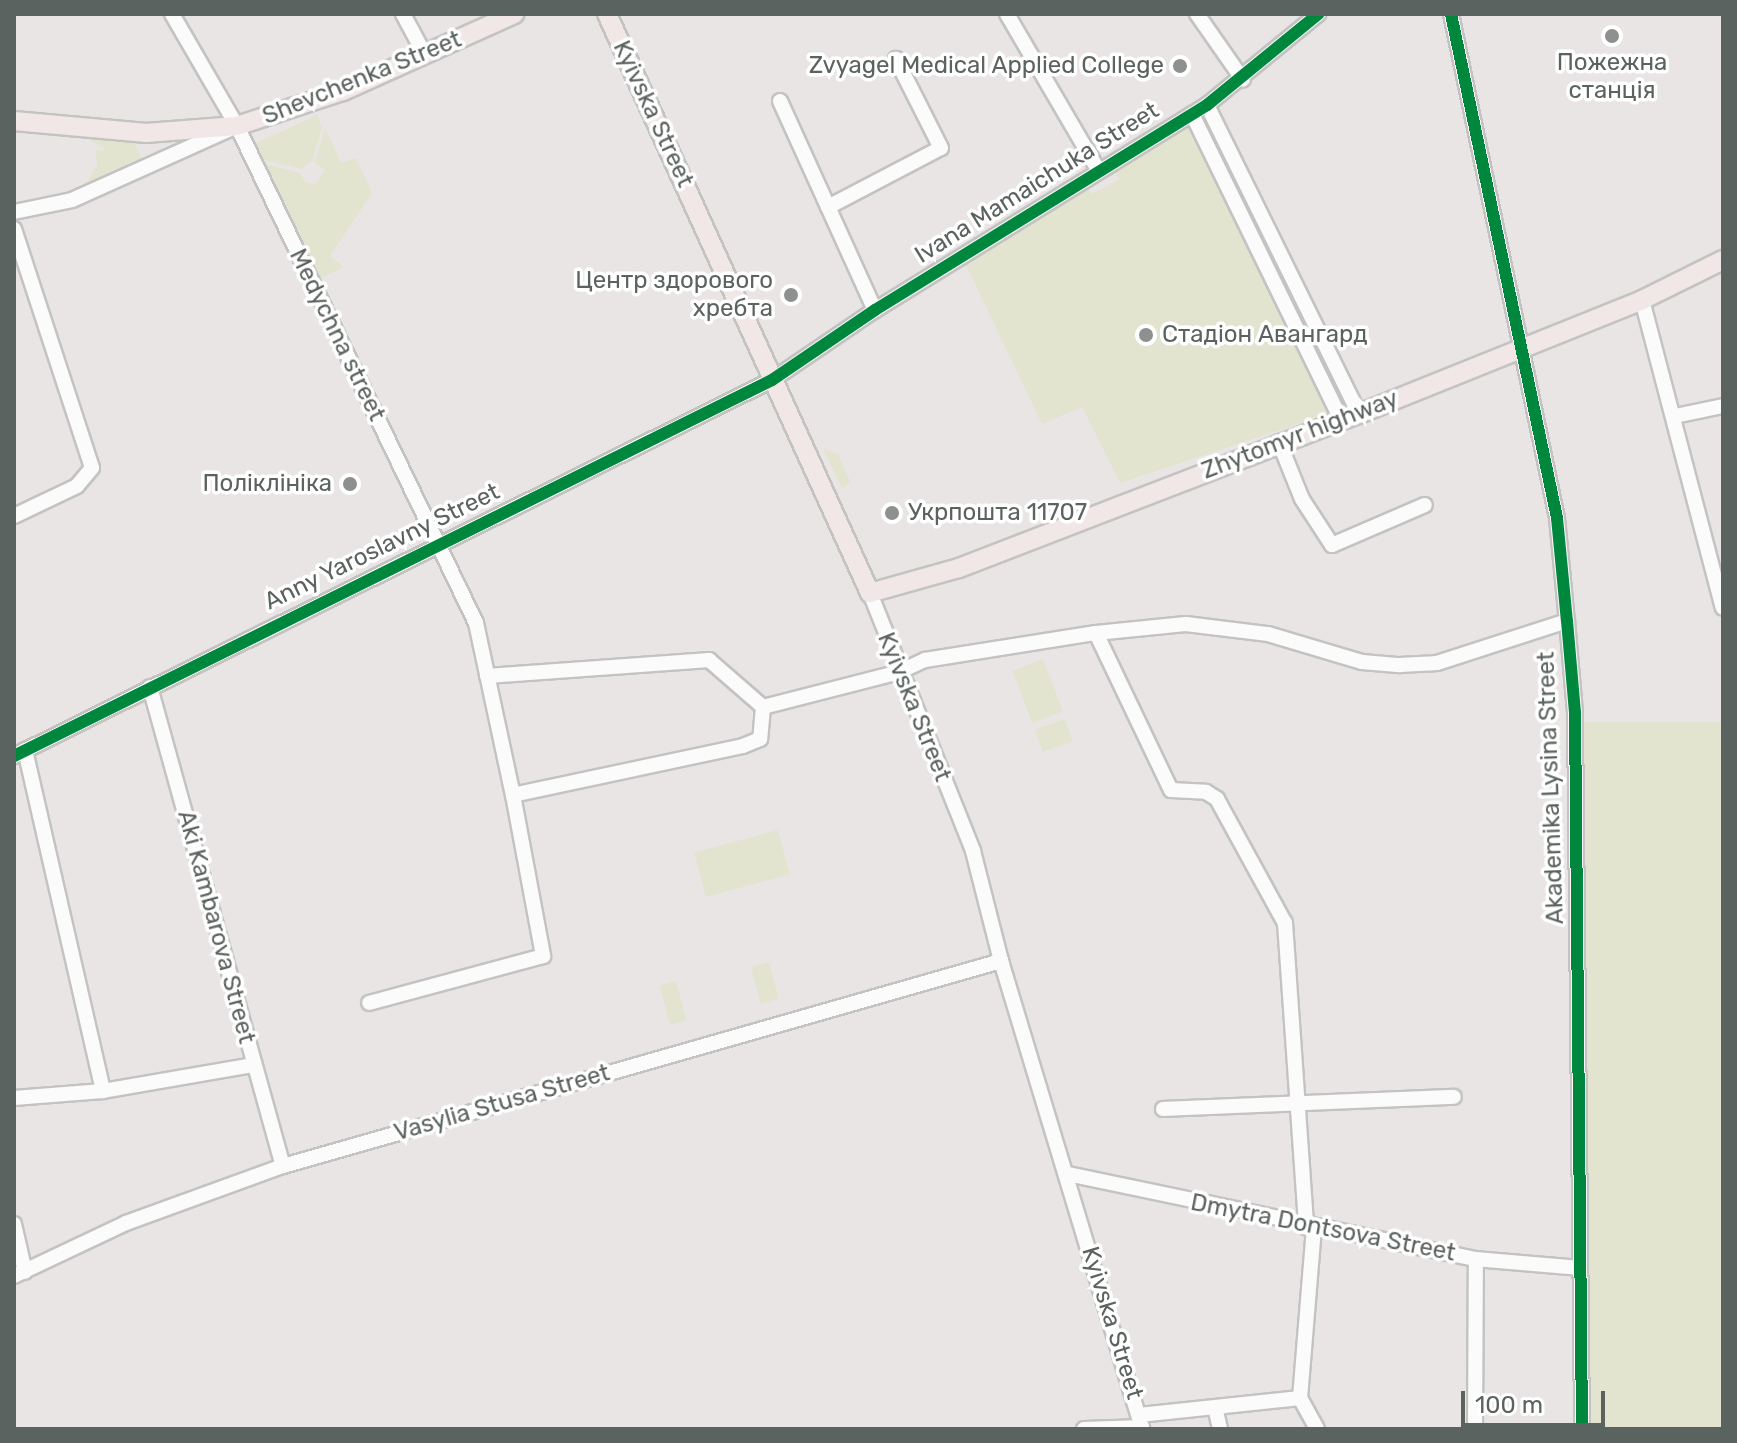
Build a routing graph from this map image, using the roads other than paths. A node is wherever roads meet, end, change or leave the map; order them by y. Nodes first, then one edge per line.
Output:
1 (172, 14) edge
2 (403, 14) edge
3 (514, 14) edge
4 (607, 14) edge
5 (1007, 14) edge
6 (1197, 14) edge
7 (1318, 14) edge
8 (1451, 14) edge
9 (425, 55) junction
10 (896, 59) dead end
11 (1243, 80) junction
12 (780, 101) dead end
13 (1207, 105) junction
14 (1192, 114) junction
15 (14, 121) edge
16 (237, 126) junction
17 (1098, 170) junction
18 (828, 207) junction
19 (14, 212) edge
20 (14, 229) edge
21 (1723, 260) edge
22 (1642, 300) junction
23 (875, 310) junction
24 (1519, 349) junction
25 (772, 380) junction
26 (1723, 406) edge
27 (1359, 414) junction
28 (1675, 416) junction
29 (1341, 420) junction
30 (1279, 442) junction
31 (1425, 505) dead end
32 (14, 516) edge
33 (437, 543) junction
34 (870, 593) junction
35 (1723, 608) edge
36 (1567, 621) junction
37 (1096, 633) junction
38 (899, 672) junction
39 (487, 676) junction
40 (150, 687) junction
41 (763, 707) junction
42 (19, 753) edge
43 (513, 795) junction
44 (1001, 961) junction
45 (369, 1003) dead end
46 (253, 1065) junction
47 (103, 1091) junction
48 (1454, 1097) dead end
49 (14, 1098) edge
50 (1297, 1102) junction
51 (1163, 1109) dead end
52 (283, 1166) junction
53 (1068, 1174) junction
54 (14, 1224) edge
55 (1310, 1227) junction
56 (1476, 1259) junction
57 (1580, 1268) junction
58 (20, 1274) edge
59 (1300, 1398) junction
60 (1215, 1407) junction
61 (1141, 1424) edge
62 (1084, 1429) edge
63 (1220, 1429) edge
64 (1317, 1429) edge
65 (1475, 1429) edge
66 (1582, 1429) edge

1 - 16 street, Medychna street
2 - 9 street
3 - 9 main road, Shevchenka Street
4 - 25 main road, Kyivska Street
5 - 17 street
6 - 11 street
7 - 11 street, Ivana Mamaichuka Street
8 - 24 street, Akademika Lysina Street
9 - 16 main road, Shevchenka Street
10 - 18 street
11 - 13 street, Ivana Mamaichuka Street
12 - 18 street
13 - 14 street, Ivana Mamaichuka Street
13 - 27 street
14 - 17 street, Ivana Mamaichuka Street
14 - 29 street
15 - 16 main road, Shevchenka Street
16 - 19 street
16 - 33 street, Medychna street
17 - 23 street, Ivana Mamaichuka Street
18 - 23 street
20 - 32 street
21 - 22 main road, Zhytomyr highway
22 - 24 main road, Zhytomyr highway
22 - 28 street
23 - 25 street, Ivana Mamaichuka Street
24 - 27 main road, Zhytomyr highway
24 - 36 street, Akademika Lysina Street
25 - 33 street, Anny Yaroslavny Street
25 - 34 main road, Kyivska Street
26 - 28 street
27 - 29 main road, Zhytomyr highway
28 - 35 street
29 - 30 main road, Zhytomyr highway
30 - 31 street
30 - 34 main road, Zhytomyr highway
33 - 39 street, Medychna street
33 - 40 street, Anny Yaroslavny Street
34 - 38 street, Kyivska Street
36 - 37 street
36 - 57 street, Akademika Lysina Street
37 - 38 street
37 - 50 street
38 - 41 street
38 - 44 street, Kyivska Street
39 - 41 street
39 - 43 street, Medychna street
40 - 42 street, Anny Yaroslavny Street
40 - 46 street, Aki Kambarova Street
41 - 43 street
42 - 47 street
43 - 45 street, Medychna street
44 - 52 street, Vasylia Stusa Street
44 - 53 street, Kyivska Street
46 - 47 street
46 - 52 street, Aki Kambarova Street
47 - 49 street
48 - 50 street
50 - 51 street
50 - 55 street
52 - 58 street, Vasylia Stusa Street
53 - 55 street, Dmytra Dontsova Street
53 - 61 street, Kyivska Street
54 - 58 street
55 - 56 street, Dmytra Dontsova Street
55 - 59 street
56 - 57 street, Dmytra Dontsova Street
56 - 65 street
57 - 66 street, Akademika Lysina Street
59 - 60 street
59 - 64 street
60 - 61 street
60 - 63 street
61 - 62 street

